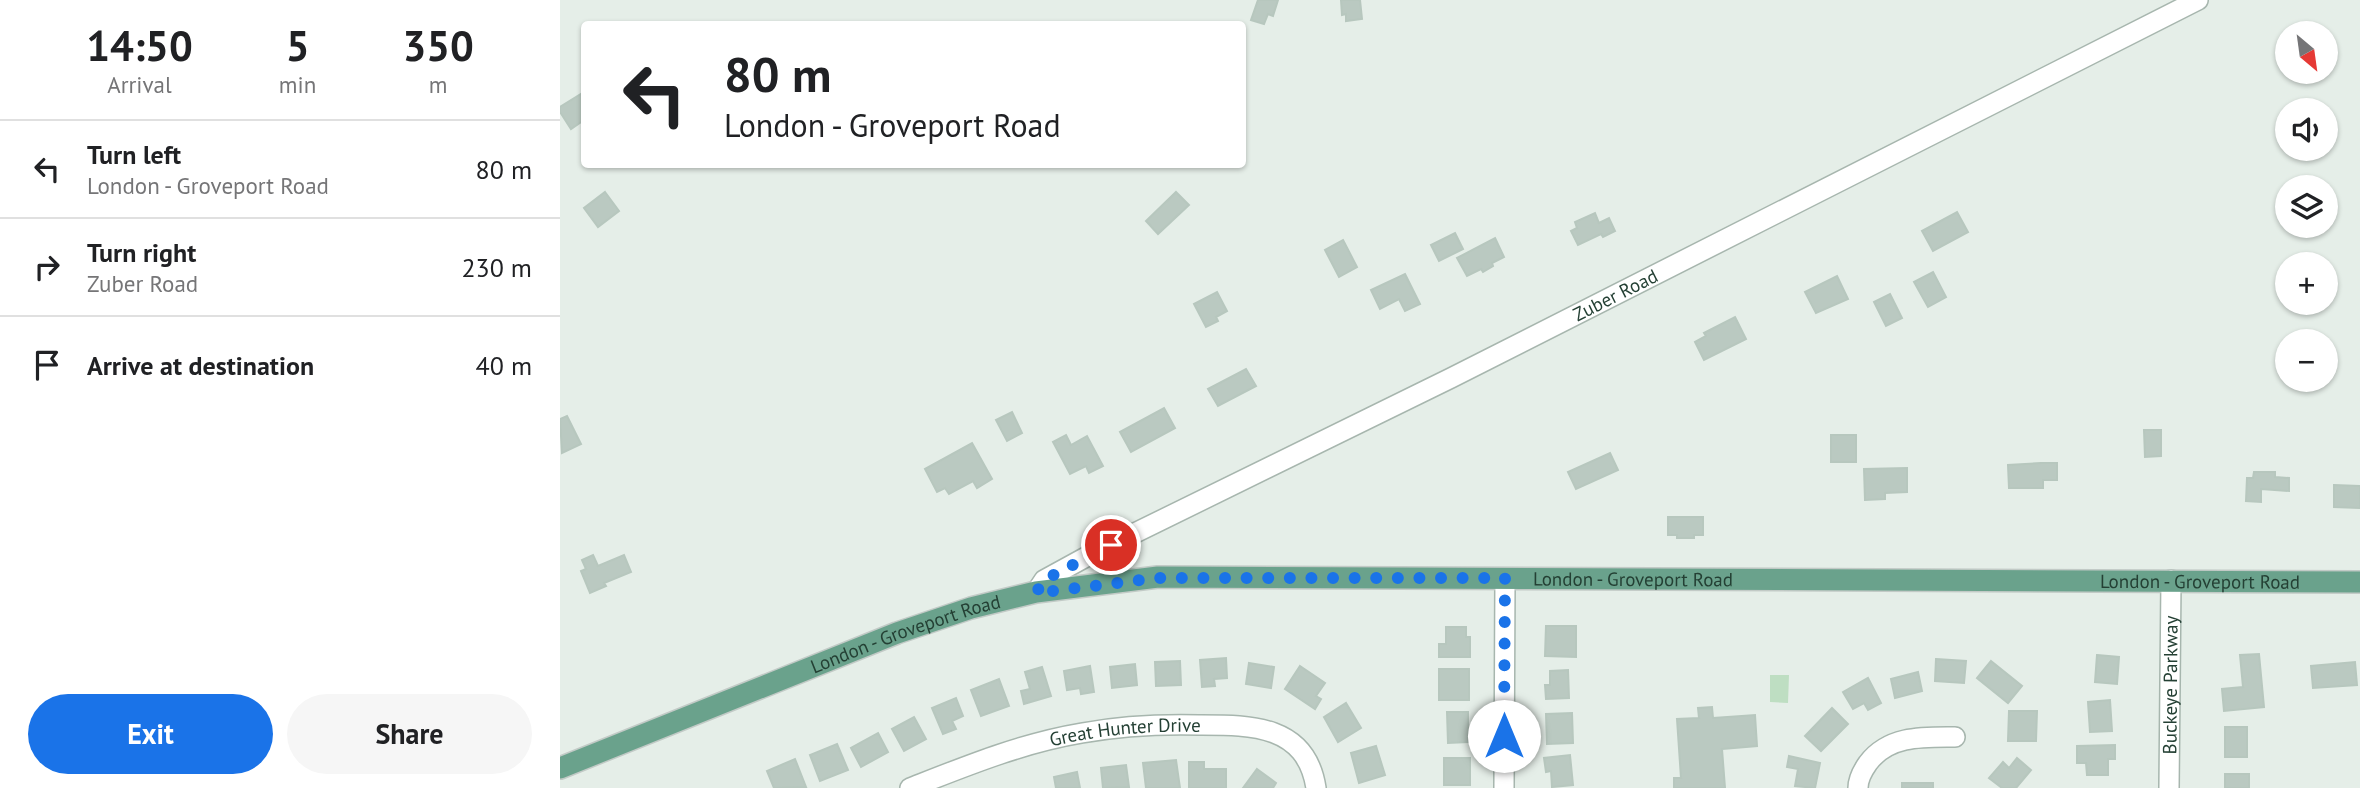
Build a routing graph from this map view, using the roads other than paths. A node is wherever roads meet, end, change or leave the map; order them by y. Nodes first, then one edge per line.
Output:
1 (2198, 0) edge
2 (1505, 578) junction
3 (2171, 580) junction
4 (2360, 582) edge
5 (1036, 593) junction
6 (1955, 737) dead end
7 (560, 768) edge
8 (910, 788) edge
9 (1315, 788) edge
10 (1504, 788) edge
11 (1858, 788) edge
12 (2169, 788) edge

1 - 5 street, Zuber Road
2 - 3 main road, London - Groveport Road
2 - 5 main road, London - Groveport Road
2 - 10 street
3 - 4 main road, London - Groveport Road
3 - 12 street, Buckeye Parkway
5 - 7 main road, London - Groveport Road
6 - 11 street
8 - 9 street, Great Hunter Drive

